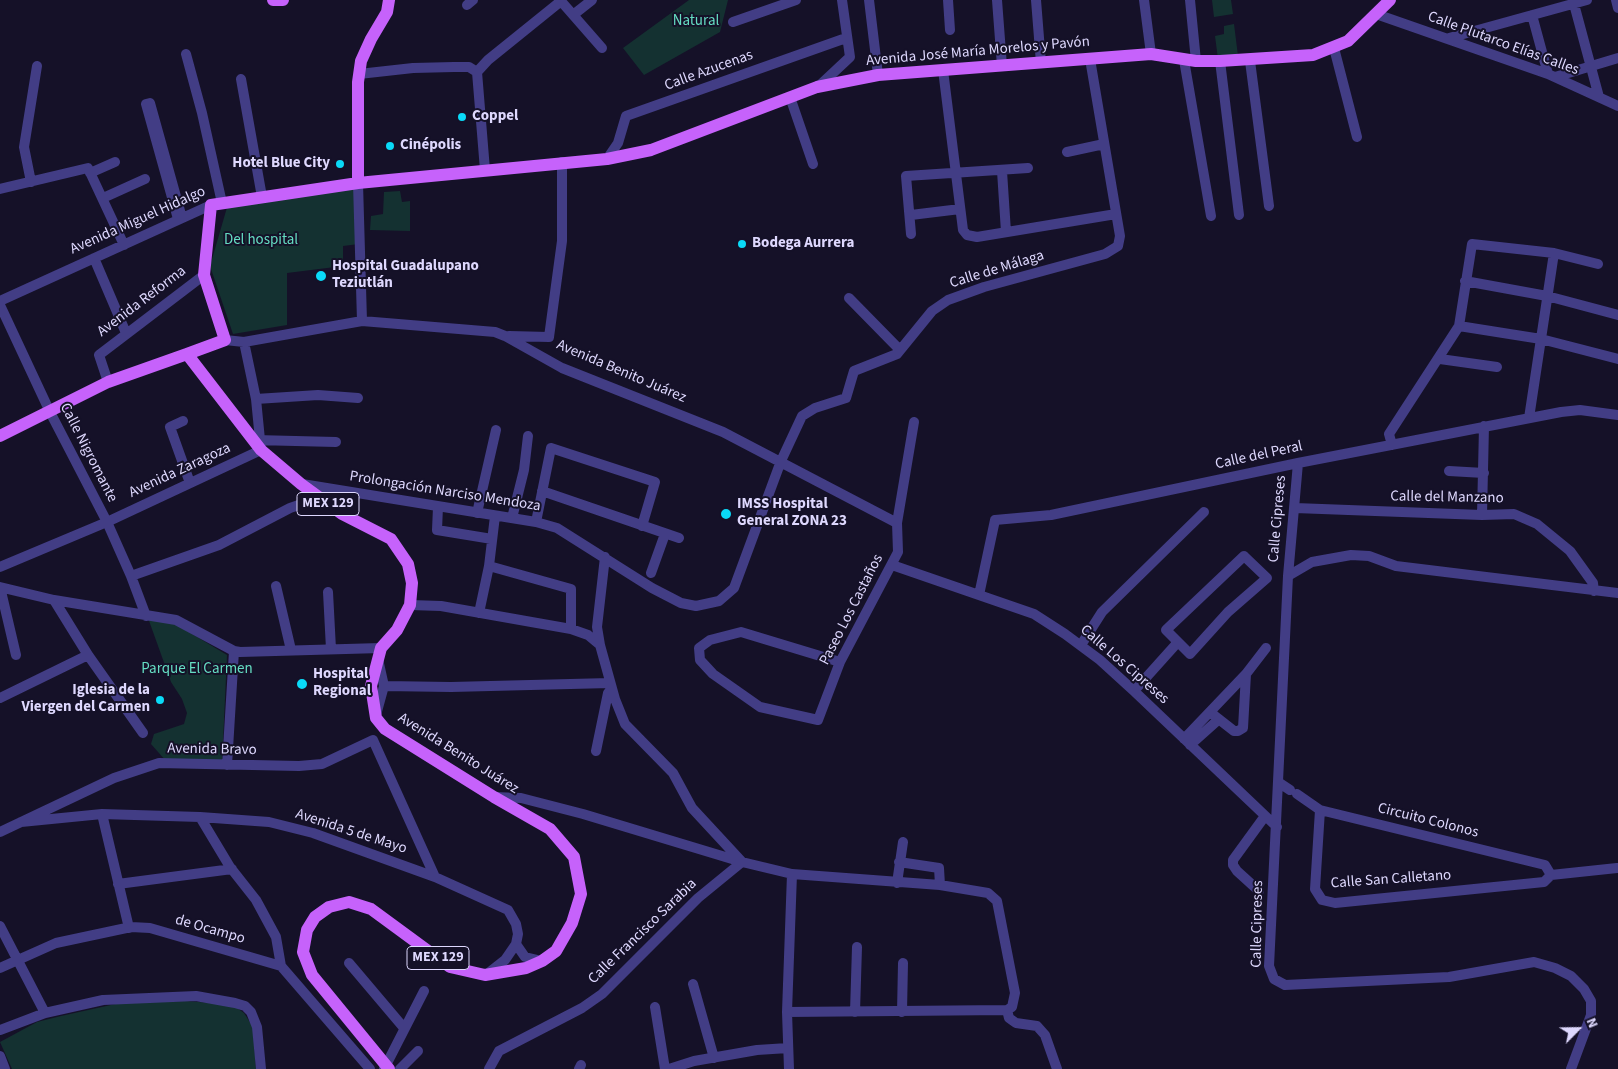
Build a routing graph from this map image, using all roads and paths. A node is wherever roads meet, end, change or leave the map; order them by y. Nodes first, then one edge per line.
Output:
1 (273, 0) edge
2 (283, 0) edge
3 (389, 0) edge
4 (592, 0) edge
5 (795, 0) edge
6 (842, 0) edge
7 (868, 0) edge
8 (948, 0) edge
9 (997, 0) edge
10 (1036, 0) edge
11 (1144, 0) edge
12 (1190, 0) edge
13 (1390, 0) edge
14 (1587, 0) edge
15 (1616, 0) edge
16 (560, 1) edge
17 (1574, 4) junction
18 (1618, 8) edge
19 (1376, 14) junction
20 (573, 15) junction
21 (1532, 15) junction
22 (734, 22) dead end
23 (950, 30) dead end
24 (846, 38) junction
25 (1449, 38) junction
26 (602, 48) dead end
27 (1334, 48) junction
28 (186, 54) dead end
29 (1151, 54) junction
30 (1618, 58) edge
31 (1090, 59) junction
32 (1190, 60) junction
33 (1220, 61) junction
34 (1250, 61) junction
35 (1041, 62) junction
36 (36, 66) dead end
37 (1002, 66) junction
38 (1591, 66) junction
39 (944, 70) junction
40 (477, 72) junction
41 (359, 74) junction
42 (878, 75) junction
43 (1552, 76) junction
44 (241, 79) dead end
45 (817, 88) junction
46 (790, 97) junction
47 (1599, 97) junction
48 (1618, 106) edge
49 (1357, 137) dead end
50 (1104, 144) junction
51 (1067, 152) dead end
52 (607, 159) junction
53 (116, 162) dead end
54 (562, 162) junction
55 (813, 164) dead end
56 (1028, 168) dead end
57 (89, 170) junction
58 (485, 170) junction
59 (1002, 171) junction
60 (956, 174) junction
61 (145, 178) dead end
62 (31, 182) junction
63 (358, 183) junction
64 (0, 189) edge
65 (262, 197) junction
66 (103, 198) junction
67 (217, 204) junction
68 (1270, 206) dead end
69 (960, 208) junction
70 (1116, 214) junction
71 (911, 215) junction
72 (1239, 215) dead end
73 (1211, 216) dead end
74 (180, 218) junction
75 (1006, 232) junction
76 (911, 234) dead end
77 (124, 244) junction
78 (1554, 253) junction
79 (94, 258) junction
80 (1598, 264) dead end
81 (204, 271) junction
82 (1465, 282) junction
83 (1547, 296) junction
84 (849, 298) dead end
85 (0, 301) edge
86 (0, 305) edge
87 (1618, 316) edge
88 (362, 321) junction
89 (1459, 326) junction
90 (126, 333) junction
91 (505, 336) junction
92 (1540, 339) junction
93 (225, 340) junction
94 (244, 342) junction
95 (900, 350) junction
96 (188, 354) junction
97 (1440, 359) junction
98 (1618, 359) edge
99 (1497, 368) dead end
100 (108, 382) junction
101 (358, 398) dead end
102 (256, 399) junction
103 (50, 412) junction
104 (1618, 415) edge
105 (1529, 418) junction
106 (183, 421) dead end
107 (914, 422) dead end
108 (1484, 426) junction
109 (496, 430) dead end
110 (0, 436) edge
111 (528, 436) dead end
112 (336, 442) dead end
113 (258, 443) junction
114 (1392, 445) junction
115 (781, 461) junction
116 (1298, 462) junction
117 (1449, 471) dead end
118 (1484, 473) junction
119 (190, 483) junction
120 (301, 484) junction
121 (542, 491) junction
122 (319, 498) junction
123 (438, 507) junction
124 (1295, 508) junction
125 (1204, 512) dead end
126 (477, 513) junction
127 (1482, 515) junction
128 (495, 516) junction
129 (512, 518) junction
130 (107, 522) junction
131 (536, 522) junction
132 (897, 523) junction
133 (642, 526) junction
134 (665, 534) junction
135 (679, 538) dead end
136 (492, 539) junction
137 (605, 557) junction
138 (892, 565) junction
139 (489, 566) junction
140 (0, 567) edge
141 (651, 573) dead end
142 (131, 576) junction
143 (1288, 576) junction
144 (276, 586) dead end
145 (0, 587) edge
146 (1594, 591) junction
147 (328, 592) dead end
148 (1618, 593) edge
149 (979, 595) junction
150 (54, 600) junction
151 (410, 605) junction
152 (479, 613) junction
153 (146, 616) junction
154 (571, 629) junction
155 (1178, 642) junction
156 (600, 645) junction
157 (1081, 645) junction
158 (1266, 648) dead end
159 (331, 649) junction
160 (291, 650) junction
161 (237, 651) junction
162 (380, 653) junction
163 (16, 655) dead end
164 (88, 655) junction
165 (840, 662) junction
166 (1246, 674) junction
167 (611, 685) junction
168 (384, 686) junction
169 (1134, 691) junction
170 (0, 698) edge
171 (1214, 716) junction
172 (376, 718) junction
173 (143, 733) dead end
174 (1187, 742) junction
175 (596, 752) dead end
176 (230, 765) junction
177 (1278, 782) junction
178 (494, 797) junction
179 (1320, 810) junction
180 (103, 814) junction
181 (1265, 816) junction
182 (200, 817) junction
183 (21, 822) junction
184 (1277, 827) junction
185 (0, 832) edge
186 (903, 842) dead end
187 (742, 862) junction
188 (899, 862) junction
189 (231, 868) junction
190 (1617, 868) edge
191 (792, 874) junction
192 (1551, 875) junction
193 (435, 877) junction
194 (120, 882) junction
195 (897, 882) junction
196 (940, 885) junction
197 (1259, 891) dead end
198 (0, 926) edge
199 (130, 928) junction
200 (516, 944) junction
201 (858, 947) dead end
202 (18, 960) junction
203 (542, 961) junction
204 (348, 963) dead end
205 (903, 963) dead end
206 (281, 966) junction
207 (0, 968) edge
208 (485, 975) junction
209 (693, 984) dead end
210 (424, 990) dead end
211 (655, 1007) dead end
212 (1010, 1008) junction
213 (787, 1012) junction
214 (855, 1012) junction
215 (902, 1012) junction
216 (45, 1014) junction
217 (404, 1028) junction
218 (0, 1030) edge
219 (788, 1048) junction
220 (418, 1051) dead end
221 (0, 1056) edge
222 (714, 1058) junction
223 (387, 1068) edge
224 (5, 1069) edge
225 (260, 1069) edge
226 (370, 1069) edge
227 (400, 1069) edge
228 (489, 1069) edge
229 (665, 1069) edge
230 (669, 1069) edge
231 (789, 1069) edge
232 (1057, 1069) edge
233 (1571, 1069) edge

1 - 2 main road
3 - 41 main road
4 - 20 street
5 - 22 street
6 - 24 street
7 - 42 street
8 - 23 street
9 - 37 street
10 - 35 street
11 - 29 street
12 - 32 street
13 - 19 main road, Avenida José María Morelos y Pavón
14 - 17 street
15 - 18 street
16 - 20 street
16 - 40 street
17 - 21 street
17 - 38 street
19 - 25 street, Calle Plutarco Elías Calles
19 - 27 main road, Avenida José María Morelos y Pavón
20 - 26 street
21 - 25 street
21 - 43 street
24 - 45 street
24 - 52 street, Calle Azucenas
25 - 43 street, Calle Plutarco Elías Calles
27 - 34 main road, Avenida José María Morelos y Pavón
27 - 49 street
28 - 67 street
29 - 31 main road, Avenida José María Morelos y Pavón
29 - 32 main road, Avenida José María Morelos y Pavón
30 - 38 street
31 - 35 main road, Avenida José María Morelos y Pavón
31 - 50 street
32 - 33 main road, Avenida José María Morelos y Pavón
32 - 73 street
33 - 34 main road, Avenida José María Morelos y Pavón
33 - 72 street
34 - 68 street
35 - 37 main road, Avenida José María Morelos y Pavón
36 - 62 street
37 - 39 main road, Avenida José María Morelos y Pavón
38 - 43 street
38 - 47 street
39 - 42 main road, Avenida José María Morelos y Pavón
39 - 60 street
40 - 41 street
40 - 58 street
41 - 63 main road
42 - 45 main road, Avenida José María Morelos y Pavón
43 - 47 street, Calle Plutarco Elías Calles
44 - 65 street
45 - 46 main road, Avenida José María Morelos y Pavón
46 - 52 main road, Avenida José María Morelos y Pavón
46 - 55 street
47 - 48 street, Calle Plutarco Elías Calles
50 - 51 street
50 - 70 street
52 - 54 main road, Avenida José María Morelos y Pavón
53 - 57 street
54 - 58 main road, Avenida Miguel Hidalgo
54 - 91 street
56 - 59 street
57 - 62 street
57 - 66 street
58 - 63 main road, Avenida Miguel Hidalgo
59 - 60 street
59 - 75 street
60 - 69 street
60 - 71 street
61 - 66 street
62 - 64 street
63 - 65 main road, Avenida Miguel Hidalgo
63 - 88 street
65 - 67 main road, Avenida Miguel Hidalgo
66 - 77 street
67 - 74 street, Avenida Miguel Hidalgo
67 - 81 main road, Avenida Reforma
69 - 71 street
69 - 75 street
70 - 75 street
70 - 95 street, Calle de Málaga
71 - 76 street
74 - 74 street
74 - 77 street, Avenida Miguel Hidalgo
77 - 79 street, Avenida Miguel Hidalgo
78 - 80 street
78 - 82 street
78 - 83 street
79 - 85 street, Avenida Miguel Hidalgo
79 - 90 street
81 - 90 street, Avenida Reforma
81 - 93 main road
82 - 83 street
82 - 89 street
83 - 87 street
83 - 92 street
84 - 95 street
86 - 103 street, Calle Nigromante
88 - 91 street, Avenida Benito Juárez
88 - 94 street, Avenida Benito Juárez
89 - 92 street
89 - 97 street
90 - 100 street, Avenida Reforma
91 - 115 street, Avenida Benito Juárez
92 - 98 street
92 - 105 street
93 - 94 street, Avenida Benito Juárez
93 - 96 main road
94 - 102 street
95 - 115 street, Calle de Málaga
96 - 100 main road
96 - 113 main road, Avenida Benito Juárez / MEX 129
97 - 99 street
97 - 114 street
100 - 103 main road
101 - 102 street
102 - 113 street
103 - 110 main road
103 - 130 street, Calle Nigromante
104 - 105 street, Calle del Peral
105 - 108 street, Calle del Peral
106 - 119 street
107 - 132 street, Paseo Los Castaños
108 - 114 street, Calle del Peral
108 - 118 street
109 - 126 street
111 - 129 street
112 - 113 street
113 - 119 street, Avenida Zaragoza
113 - 120 main road, Avenida Benito Juárez / MEX 129
114 - 116 street, Calle del Peral
115 - 132 street, Avenida Benito Juárez
115 - 137 street, Prolongación Narciso Mendoza
116 - 124 street, Calle Cipreses
116 - 149 street, Calle del Peral
117 - 118 street
118 - 127 street
119 - 130 street, Avenida Zaragoza
120 - 122 main road, Avenida Benito Juárez / MEX 129
120 - 123 street, Prolongación Narciso Mendoza
121 - 131 street
121 - 133 street
121 - 133 street
122 - 142 street
122 - 151 main road, Avenida Benito Juárez / MEX 129
123 - 126 street, Prolongación Narciso Mendoza
123 - 136 street
124 - 127 street, Calle del Manzano
124 - 143 street, Calle Cipreses
125 - 157 street
126 - 128 street, Prolongación Narciso Mendoza
127 - 146 street, Calle del Manzano
128 - 129 street, Prolongación Narciso Mendoza
128 - 136 street
129 - 131 street, Prolongación Narciso Mendoza
130 - 140 street, Avenida Zaragoza
130 - 142 street, Calle Nigromante
131 - 137 street, Prolongación Narciso Mendoza
132 - 138 street, Paseo Los Castaños
133 - 134 street
134 - 135 street
134 - 141 street
136 - 139 street
137 - 156 street
138 - 149 street, Calle Los Cipreses
138 - 165 street, Paseo Los Castaños
139 - 152 street
139 - 154 street
142 - 153 street, Calle Nigromante
143 - 146 street
143 - 177 street, Calle Cipreses
144 - 160 street
145 - 150 street
145 - 163 street
146 - 148 street
147 - 159 street
149 - 157 street, Calle Los Cipreses
150 - 153 street
150 - 164 street
151 - 152 street
151 - 162 main road, Avenida Benito Juárez / MEX 129
152 - 154 street
153 - 161 street
154 - 156 street
155 - 155 street
155 - 169 street
156 - 167 street
157 - 169 street, Calle Los Cipreses
158 - 166 street
159 - 160 street
159 - 162 street
160 - 161 street
161 - 176 street
162 - 168 street
162 - 172 main road, Avenida Benito Juárez / MEX 129
164 - 170 street
164 - 173 street
165 - 165 street, Paseo Los Castaños
166 - 171 street
166 - 171 street
167 - 168 street
167 - 175 street
167 - 187 street
168 - 172 street
169 - 174 street, Calle Los Cipreses
171 - 174 street
172 - 178 main road, Avenida Benito Juárez / MEX 129
174 - 181 street, Calle Los Cipreses
176 - 183 street, Avenida Bravo
176 - 193 street, Avenida Bravo
177 - 179 street, Circuito Colonos
177 - 184 street, Calle Cipreses
178 - 187 street
178 - 203 main road, Avenida Benito Juárez / MEX 129
179 - 192 street, Circuito Colonos
179 - 192 street, Calle San Calletano
180 - 182 street, Avenida 5 de Mayo
180 - 183 street, Avenida 5 de Mayo
180 - 194 street
181 - 184 street, Calle Los Cipreses
181 - 197 street
182 - 189 street
182 - 193 street, Avenida 5 de Mayo
183 - 185 street, Avenida Bravo
184 - 233 street, Calle Cipreses
186 - 188 street
187 - 191 street
187 - 228 street, Calle Francisco Sarabia
188 - 195 street
188 - 196 street
189 - 194 street
189 - 206 street
190 - 192 street
191 - 195 street
191 - 213 street
193 - 200 street, Avenida 5 de Mayo
194 - 199 street
195 - 196 street
196 - 212 street
198 - 202 street
199 - 202 street, de Ocampo
199 - 206 street, de Ocampo
200 - 203 street
200 - 208 street
201 - 214 street
202 - 207 street, de Ocampo
202 - 216 street
203 - 208 main road, Avenida Benito Juárez / MEX 129
204 - 217 street
205 - 215 street
206 - 226 street
208 - 223 main road, Avenida Benito Juárez / MEX 129
209 - 222 street
210 - 217 street
211 - 229 street
212 - 215 street
212 - 232 street
213 - 214 street
213 - 219 street
214 - 215 street
216 - 218 street
216 - 225 street
217 - 223 street
219 - 222 street
219 - 231 street
220 - 227 street
221 - 224 street
222 - 230 street

